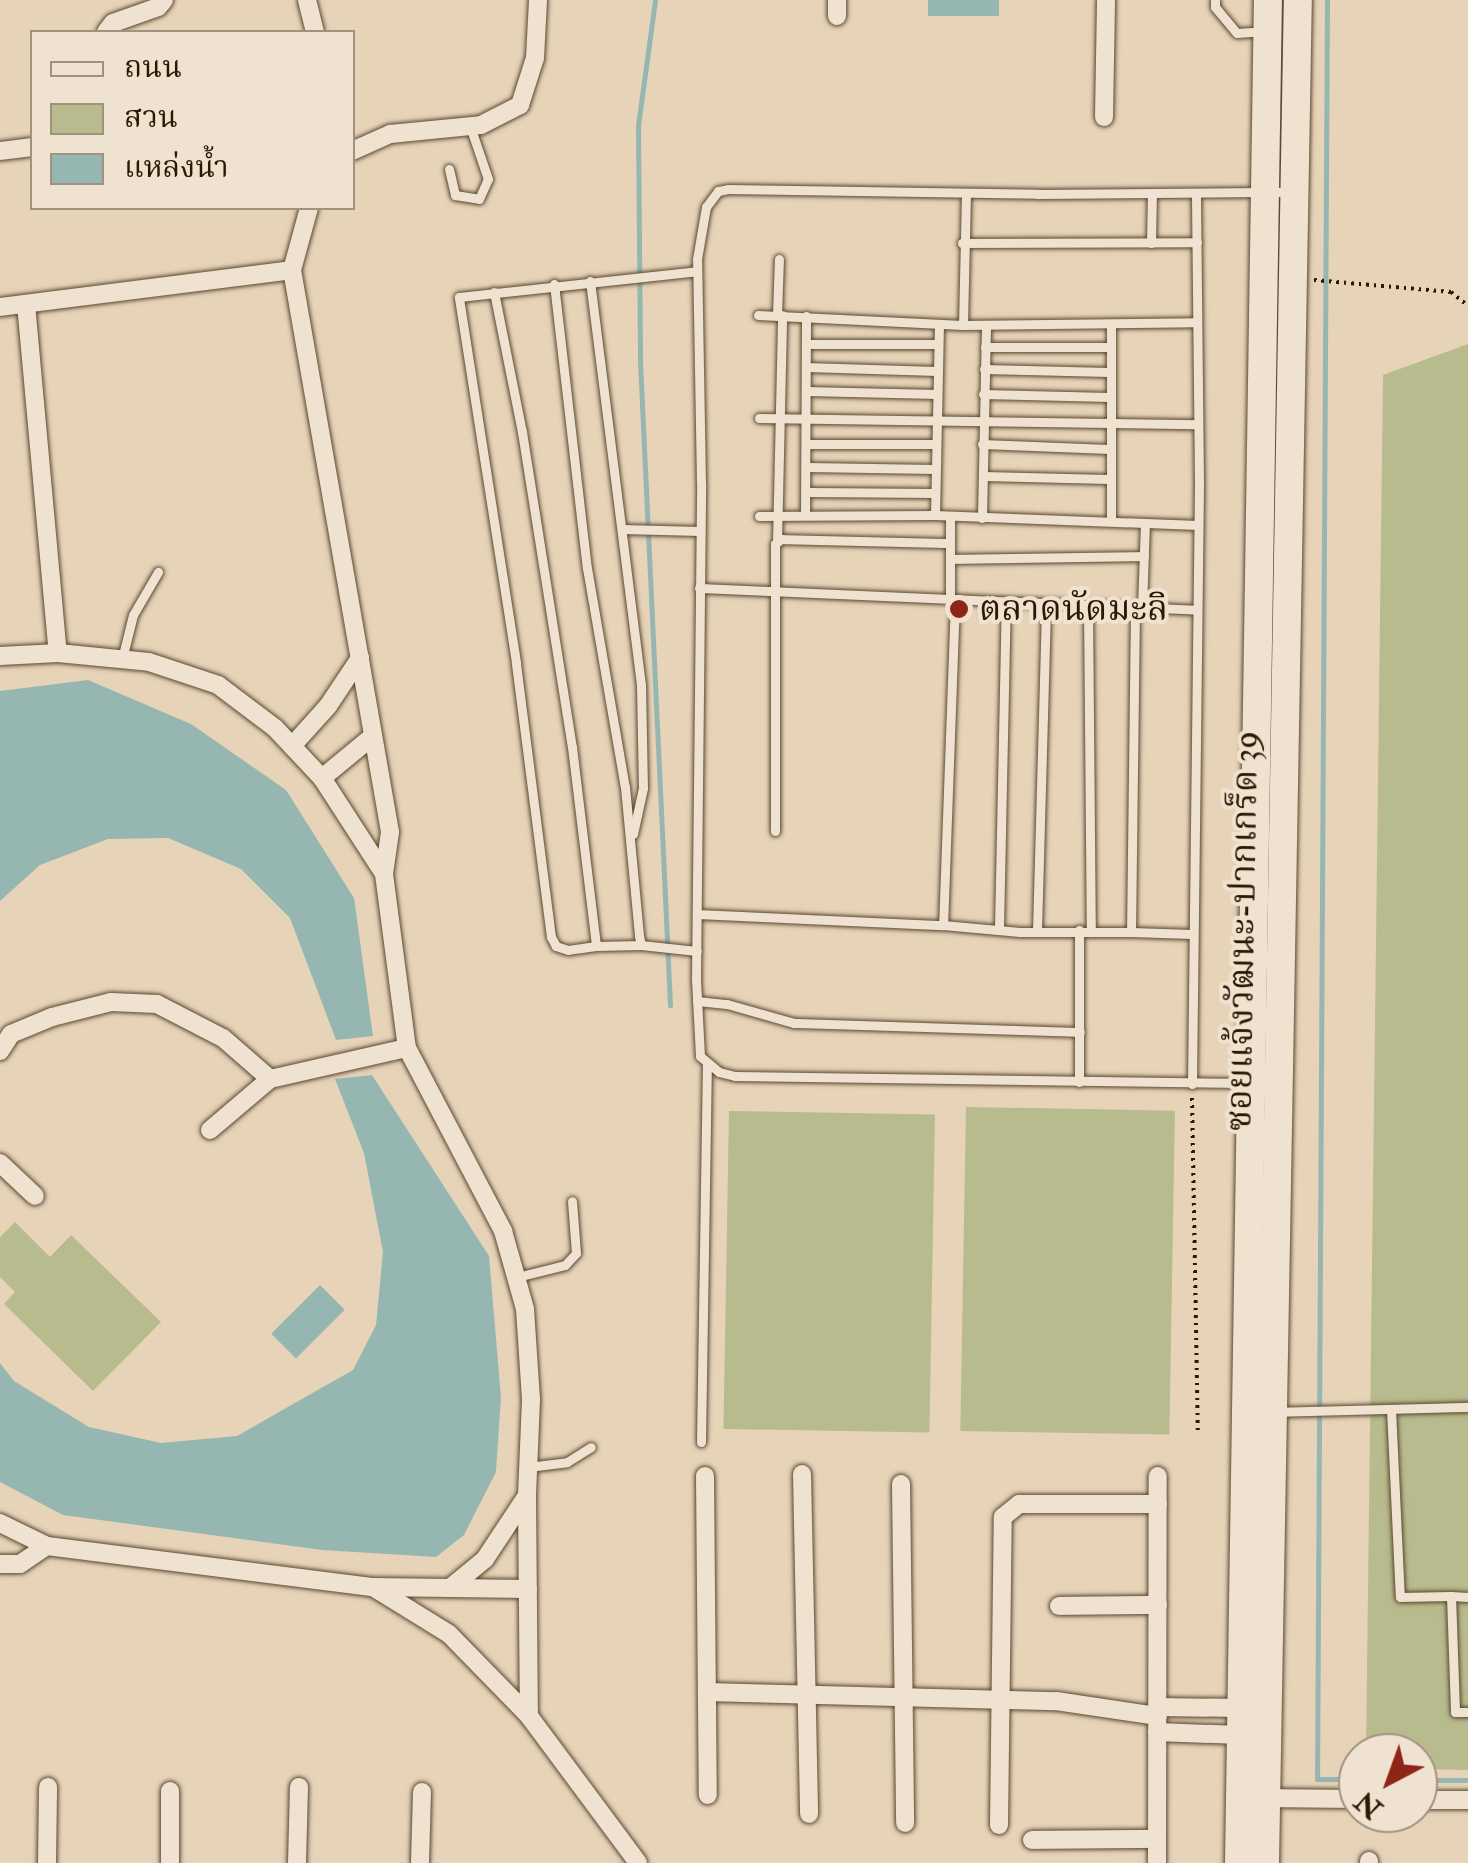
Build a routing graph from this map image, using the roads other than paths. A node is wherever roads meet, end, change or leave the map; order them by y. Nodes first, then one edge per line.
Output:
1 (164, 0) edge
2 (307, 0) edge
3 (538, 0) edge
4 (1106, 0) edge
5 (1215, 0) edge
6 (1268, 0) edge
7 (1298, 0) edge
8 (108, 30) edge
9 (314, 30) edge
10 (1267, 31) junction
11 (1104, 117) dead end
12 (470, 126) junction
13 (30, 147) edge
14 (355, 150) edge
15 (0, 151) edge
16 (449, 169) dead end
17 (1265, 192) junction
18 (1295, 192) junction
19 (966, 193) junction
20 (1152, 193) junction
21 (1196, 193) junction
22 (308, 210) edge
23 (1150, 242) junction
24 (1197, 242) junction
25 (962, 244) junction
26 (779, 259) dead end
27 (292, 270) junction
28 (698, 271) junction
29 (590, 281) junction
30 (554, 284) junction
31 (494, 292) junction
32 (26, 304) junction
33 (0, 307) edge
34 (758, 315) dead end
35 (780, 316) junction
36 (806, 316) junction
37 (1198, 322) junction
38 (939, 324) junction
39 (963, 325) junction
40 (986, 325) junction
41 (1111, 326) junction
42 (806, 344) junction
43 (938, 344) junction
44 (985, 347) junction
45 (1109, 347) junction
46 (806, 366) junction
47 (984, 368) junction
48 (938, 371) junction
49 (1109, 372) junction
50 (806, 391) junction
51 (937, 394) junction
52 (983, 394) junction
53 (1109, 398) junction
54 (760, 418) dead end
55 (779, 418) junction
56 (806, 418) junction
57 (936, 420) junction
58 (981, 421) junction
59 (1109, 424) junction
60 (1198, 424) junction
61 (806, 444) junction
62 (936, 444) junction
63 (982, 444) junction
64 (1109, 449) junction
65 (807, 467) junction
66 (936, 469) junction
67 (983, 476) junction
68 (1108, 479) junction
69 (807, 492) junction
70 (934, 493) junction
71 (935, 515) junction
72 (759, 516) dead end
73 (805, 516) junction
74 (777, 517) junction
75 (982, 518) junction
76 (950, 519) junction
77 (1110, 520) junction
78 (1145, 524) junction
79 (1198, 525) junction
80 (622, 529) junction
81 (700, 531) junction
82 (777, 542) junction
83 (950, 543) junction
84 (1144, 556) junction
85 (950, 558) junction
86 (158, 572) dead end
87 (698, 588) junction
88 (775, 591) junction
89 (952, 600) junction
90 (1006, 602) junction
91 (1046, 604) junction
92 (1088, 606) junction
93 (1138, 608) junction
94 (1196, 610) junction
95 (58, 653) junction
96 (0, 656) edge
97 (360, 658) junction
98 (122, 659) junction
99 (373, 736) junction
100 (292, 746) junction
101 (322, 778) junction
102 (775, 831) dead end
103 (631, 842) junction
104 (384, 874) junction
105 (697, 914) junction
106 (942, 925) junction
107 (999, 928) junction
108 (1079, 930) junction
109 (1037, 931) junction
110 (1091, 931) junction
111 (1131, 932) junction
112 (1192, 934) junction
113 (641, 944) junction
114 (596, 946) junction
115 (696, 950) junction
116 (698, 1001) junction
117 (1080, 1032) junction
118 (407, 1048) junction
119 (0, 1051) edge
120 (707, 1064) junction
121 (270, 1079) junction
122 (1080, 1082) junction
123 (1250, 1083) junction
124 (1192, 1084) junction
125 (210, 1130) dead end
126 (0, 1163) edge
127 (35, 1196) dead end
128 (572, 1201) dead end
129 (516, 1277) junction
130 (1468, 1408) edge
131 (1391, 1409) junction
132 (1272, 1412) junction
133 (700, 1442) dead end
134 (591, 1447) dead end
135 (528, 1467) junction
136 (802, 1474) dead end
137 (705, 1476) dead end
138 (1158, 1476) dead end
139 (901, 1484) dead end
140 (526, 1496) junction
141 (1158, 1504) junction
142 (0, 1523) edge
143 (47, 1546) junction
144 (0, 1564) edge
145 (373, 1587) junction
146 (450, 1588) junction
147 (528, 1589) junction
148 (1452, 1596) junction
149 (1468, 1596) edge
150 (1158, 1605) junction
151 (1059, 1606) dead end
152 (707, 1692) junction
153 (806, 1694) junction
154 (904, 1697) junction
155 (999, 1700) junction
156 (1468, 1712) edge
157 (528, 1716) junction
158 (1158, 1718) junction
159 (1240, 1721) junction
160 (48, 1787) dead end
161 (299, 1788) dead end
162 (170, 1791) dead end
163 (422, 1792) dead end
164 (708, 1795) dead end
165 (1252, 1799) junction
166 (1338, 1799) edge
167 (1438, 1800) edge
168 (1468, 1800) edge
169 (809, 1814) dead end
170 (905, 1824) dead end
171 (999, 1825) dead end
172 (1157, 1839) junction
173 (1032, 1840) dead end
174 (47, 1863) edge
175 (170, 1863) edge
176 (297, 1863) edge
177 (420, 1863) edge
178 (638, 1863) edge
179 (1157, 1863) edge
180 (1239, 1863) edge
181 (1266, 1863) edge

1 - 8 street
2 - 9 street
3 - 12 street
4 - 11 street
5 - 10 lane
6 - 10 main road, ซอยแจ้งวัฒนะ-ปากเกร็ด 39
7 - 18 main road, ซอยแจ้งวัฒนะ-ปากเกร็ด 39
10 - 17 main road, ซอยแจ้งวัฒนะ-ปากเกร็ด 39
12 - 14 street
12 - 16 lane
13 - 15 street
17 - 18 lane
17 - 21 lane
17 - 123 main road, ซอยแจ้งวัฒนะ-ปากเกร็ด 39
18 - 132 main road, ซอยแจ้งวัฒนะ-ปากเกร็ด 39
19 - 20 lane
19 - 25 lane
19 - 28 lane
20 - 21 lane
20 - 23 lane
21 - 24 lane
22 - 27 street
23 - 24 lane
23 - 25 lane
24 - 37 lane
25 - 39 lane
26 - 35 lane
27 - 32 street
27 - 97 street
28 - 29 lane
28 - 81 lane
29 - 30 lane
29 - 80 lane
30 - 31 lane
30 - 103 lane
31 - 114 lane
31 - 114 lane
32 - 33 street
32 - 95 street
34 - 35 lane
35 - 36 lane
35 - 55 lane
36 - 38 lane
36 - 42 lane
37 - 41 lane
37 - 60 lane
38 - 39 lane
38 - 43 lane
39 - 40 lane
40 - 41 lane
40 - 44 lane
41 - 45 lane
42 - 43 lane
42 - 46 lane
43 - 48 lane
44 - 45 lane
44 - 47 lane
45 - 49 lane
46 - 48 lane
46 - 50 lane
47 - 49 lane
47 - 52 lane
48 - 51 lane
49 - 53 lane
50 - 51 lane
50 - 56 lane
51 - 57 lane
52 - 53 lane
52 - 58 lane
53 - 59 lane
54 - 55 lane
55 - 56 lane
55 - 74 lane
56 - 57 lane
56 - 61 lane
57 - 58 lane
57 - 62 lane
58 - 59 lane
58 - 63 lane
59 - 60 lane
59 - 64 lane
60 - 79 lane
61 - 62 lane
61 - 65 lane
62 - 66 lane
63 - 64 lane
63 - 67 lane
64 - 68 lane
65 - 66 lane
65 - 69 lane
66 - 70 lane
67 - 68 lane
67 - 75 lane
68 - 77 lane
69 - 70 lane
69 - 73 lane
70 - 71 lane
71 - 73 lane
71 - 76 lane
72 - 74 lane
73 - 74 lane
74 - 82 lane
75 - 76 lane
75 - 77 lane
76 - 83 lane
77 - 78 lane
78 - 79 lane
78 - 84 lane
79 - 94 lane
80 - 81 lane
80 - 103 lane
81 - 87 lane
82 - 83 lane
82 - 88 lane
83 - 85 lane
84 - 85 lane
84 - 93 lane
85 - 89 lane
86 - 98 lane
87 - 88 lane
87 - 105 lane
88 - 89 lane
88 - 102 lane
89 - 90 lane
89 - 106 lane
90 - 91 lane
90 - 107 lane
91 - 92 lane
91 - 109 lane
92 - 93 lane
92 - 110 lane
93 - 94 lane
93 - 111 lane
94 - 112 lane
95 - 96 street
95 - 98 street
97 - 99 street
97 - 100 street
98 - 100 street
99 - 101 street
99 - 104 street
100 - 101 street
101 - 104 street
103 - 113 lane
104 - 118 street
105 - 106 lane
105 - 115 lane
106 - 107 lane
107 - 109 lane
108 - 109 lane
108 - 110 lane
108 - 117 lane
110 - 111 lane
111 - 112 lane
112 - 124 lane
113 - 114 lane
113 - 115 lane
115 - 116 lane
116 - 117 lane
116 - 120 lane
117 - 122 lane
118 - 121 street
118 - 129 street
119 - 121 street
120 - 122 lane
120 - 133 lane
121 - 125 street
122 - 124 lane
123 - 124 lane
123 - 159 main road, ซอยแจ้งวัฒนะ-ปากเกร็ด 39
126 - 127 street
128 - 129 lane
129 - 135 street
130 - 131 lane
131 - 132 lane
131 - 148 lane
132 - 165 main road, ซอยแจ้งวัฒนะ-ปากเกร็ด 39
134 - 135 lane
135 - 140 street
136 - 153 street
137 - 152 street
138 - 141 street
139 - 154 street
140 - 146 street
140 - 147 street
141 - 150 street
141 - 155 street
142 - 143 street
143 - 144 street
143 - 145 street
145 - 146 street
145 - 157 street
146 - 147 street
147 - 157 street
148 - 149 lane
148 - 156 lane
150 - 151 street
150 - 158 street
152 - 153 street
152 - 164 street
153 - 154 street
153 - 169 street
154 - 155 street
154 - 170 street
155 - 158 street
155 - 171 street
157 - 178 street
158 - 159 street
158 - 159 street
158 - 172 street
159 - 165 main road, ซอยแจ้งวัฒนะ-ปากเกร็ด 39
160 - 174 street
161 - 176 street
162 - 175 street
163 - 177 street
165 - 166 street
165 - 180 main road, ซอยแจ้งวัฒนะ-ปากเกร็ด 39
165 - 181 main road, ซอยแจ้งวัฒนะ-ปากเกร็ด 39
167 - 168 street
172 - 173 street
172 - 179 street

